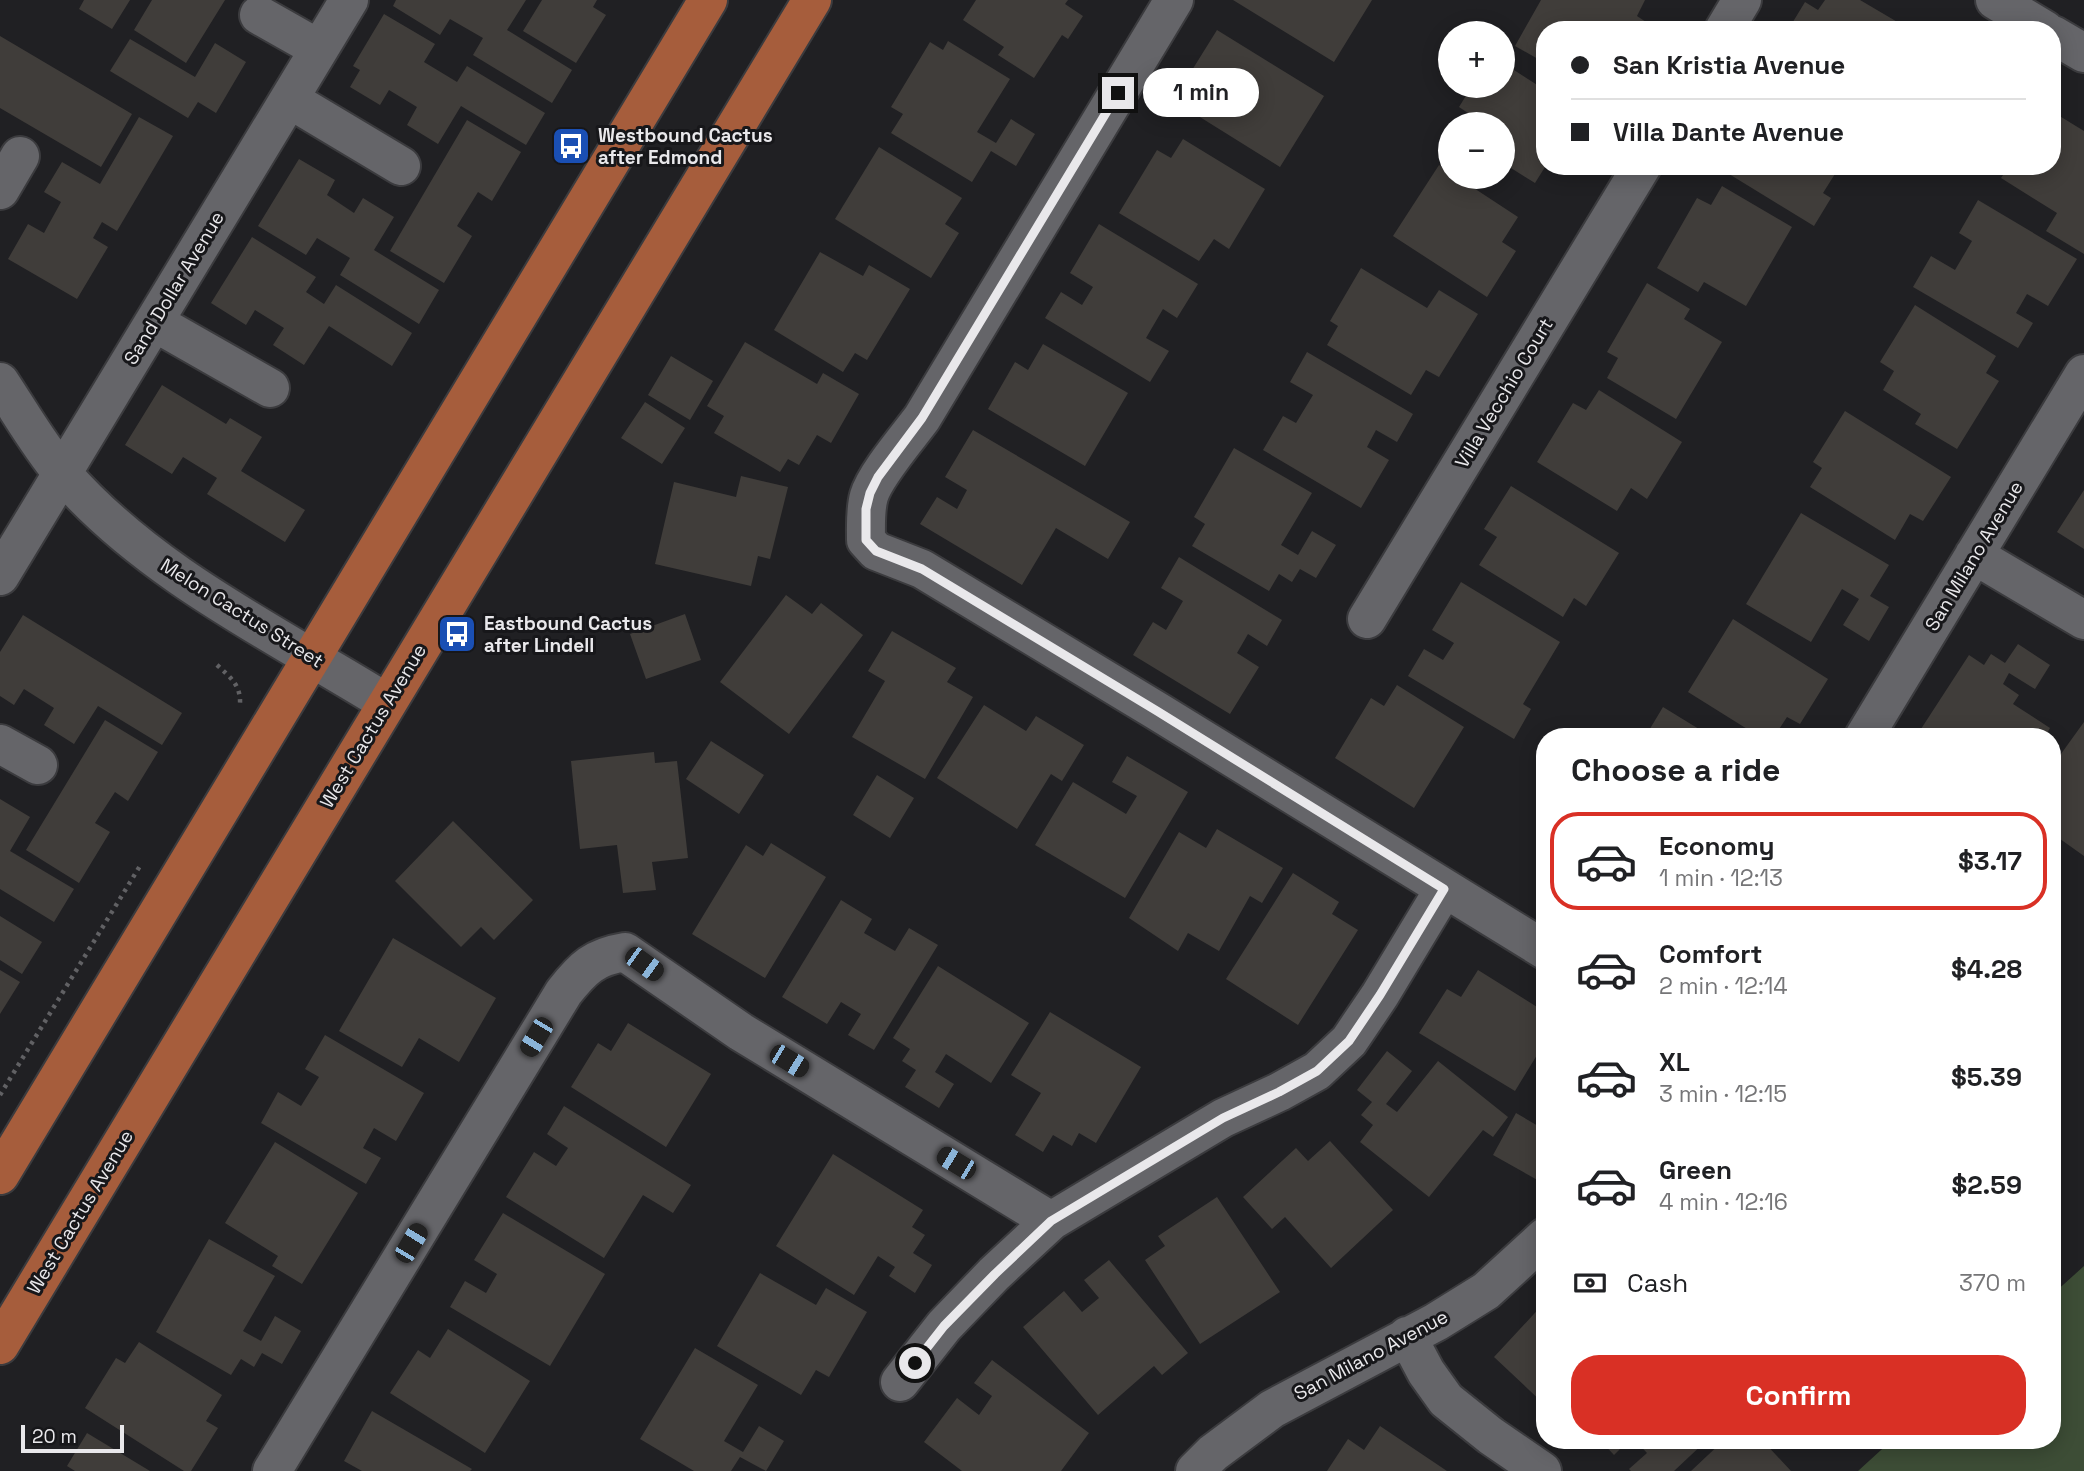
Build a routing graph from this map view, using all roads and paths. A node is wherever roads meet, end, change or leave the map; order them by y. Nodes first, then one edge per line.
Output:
1 (349, 0) edge
2 (708, 0) edge
3 (812, 0) edge
4 (1174, 0) edge
5 (1742, 0) edge
6 (1995, 0) edge
7 (259, 15) dead end
8 (1729, 21) edge
9 (2030, 21) edge
10 (2061, 39) edge
11 (319, 50) junction
12 (2084, 53) edge
13 (289, 99) junction
14 (20, 156) dead end
15 (401, 166) dead end
16 (1637, 175) edge
17 (0, 190) edge
18 (154, 322) junction
19 (2084, 374) edge
20 (0, 382) edge
21 (270, 388) dead end
22 (62, 473) junction
23 (1974, 555) junction
24 (0, 576) edge
25 (1367, 619) dead end
26 (2084, 620) edge
27 (312, 657) junction
28 (217, 665) dead end
29 (387, 703) junction
30 (238, 709) dead end
31 (1869, 728) edge
32 (0, 744) edge
33 (38, 765) dead end
34 (142, 861) dead end
35 (1444, 889) junction
36 (1536, 945) edge
37 (0, 1095) edge
38 (0, 1175) edge
39 (1051, 1221) junction
40 (1536, 1245) edge
41 (1407, 1336) junction
42 (0, 1345) edge
43 (900, 1382) dead end
44 (272, 1471) edge
45 (1195, 1471) edge
46 (1542, 1471) edge

1 - 11 street, Sand Dollar Avenue
2 - 27 main road
3 - 29 main road, West Cactus Avenue
4 - 35 street
5 - 8 street
6 - 9 street
7 - 11 street
10 - 12 street
11 - 13 street, Sand Dollar Avenue
13 - 15 street
13 - 18 street, Sand Dollar Avenue
14 - 17 street
16 - 25 street, Villa Vecchio Court
18 - 21 street
18 - 22 street, Sand Dollar Avenue
19 - 23 street, San Milano Avenue
20 - 22 street, Melon Cactus Street
22 - 24 street, Sand Dollar Avenue
22 - 27 street, Melon Cactus Street
23 - 26 street
23 - 31 street, San Milano Avenue
27 - 29 street, Melon Cactus Street
27 - 38 main road
28 - 30 path
29 - 42 main road, West Cactus Avenue
32 - 33 street
34 - 37 path
35 - 36 street
35 - 39 street
39 - 43 street
39 - 44 street
40 - 41 street, San Milano Avenue
41 - 45 street, San Milano Avenue
41 - 46 street

